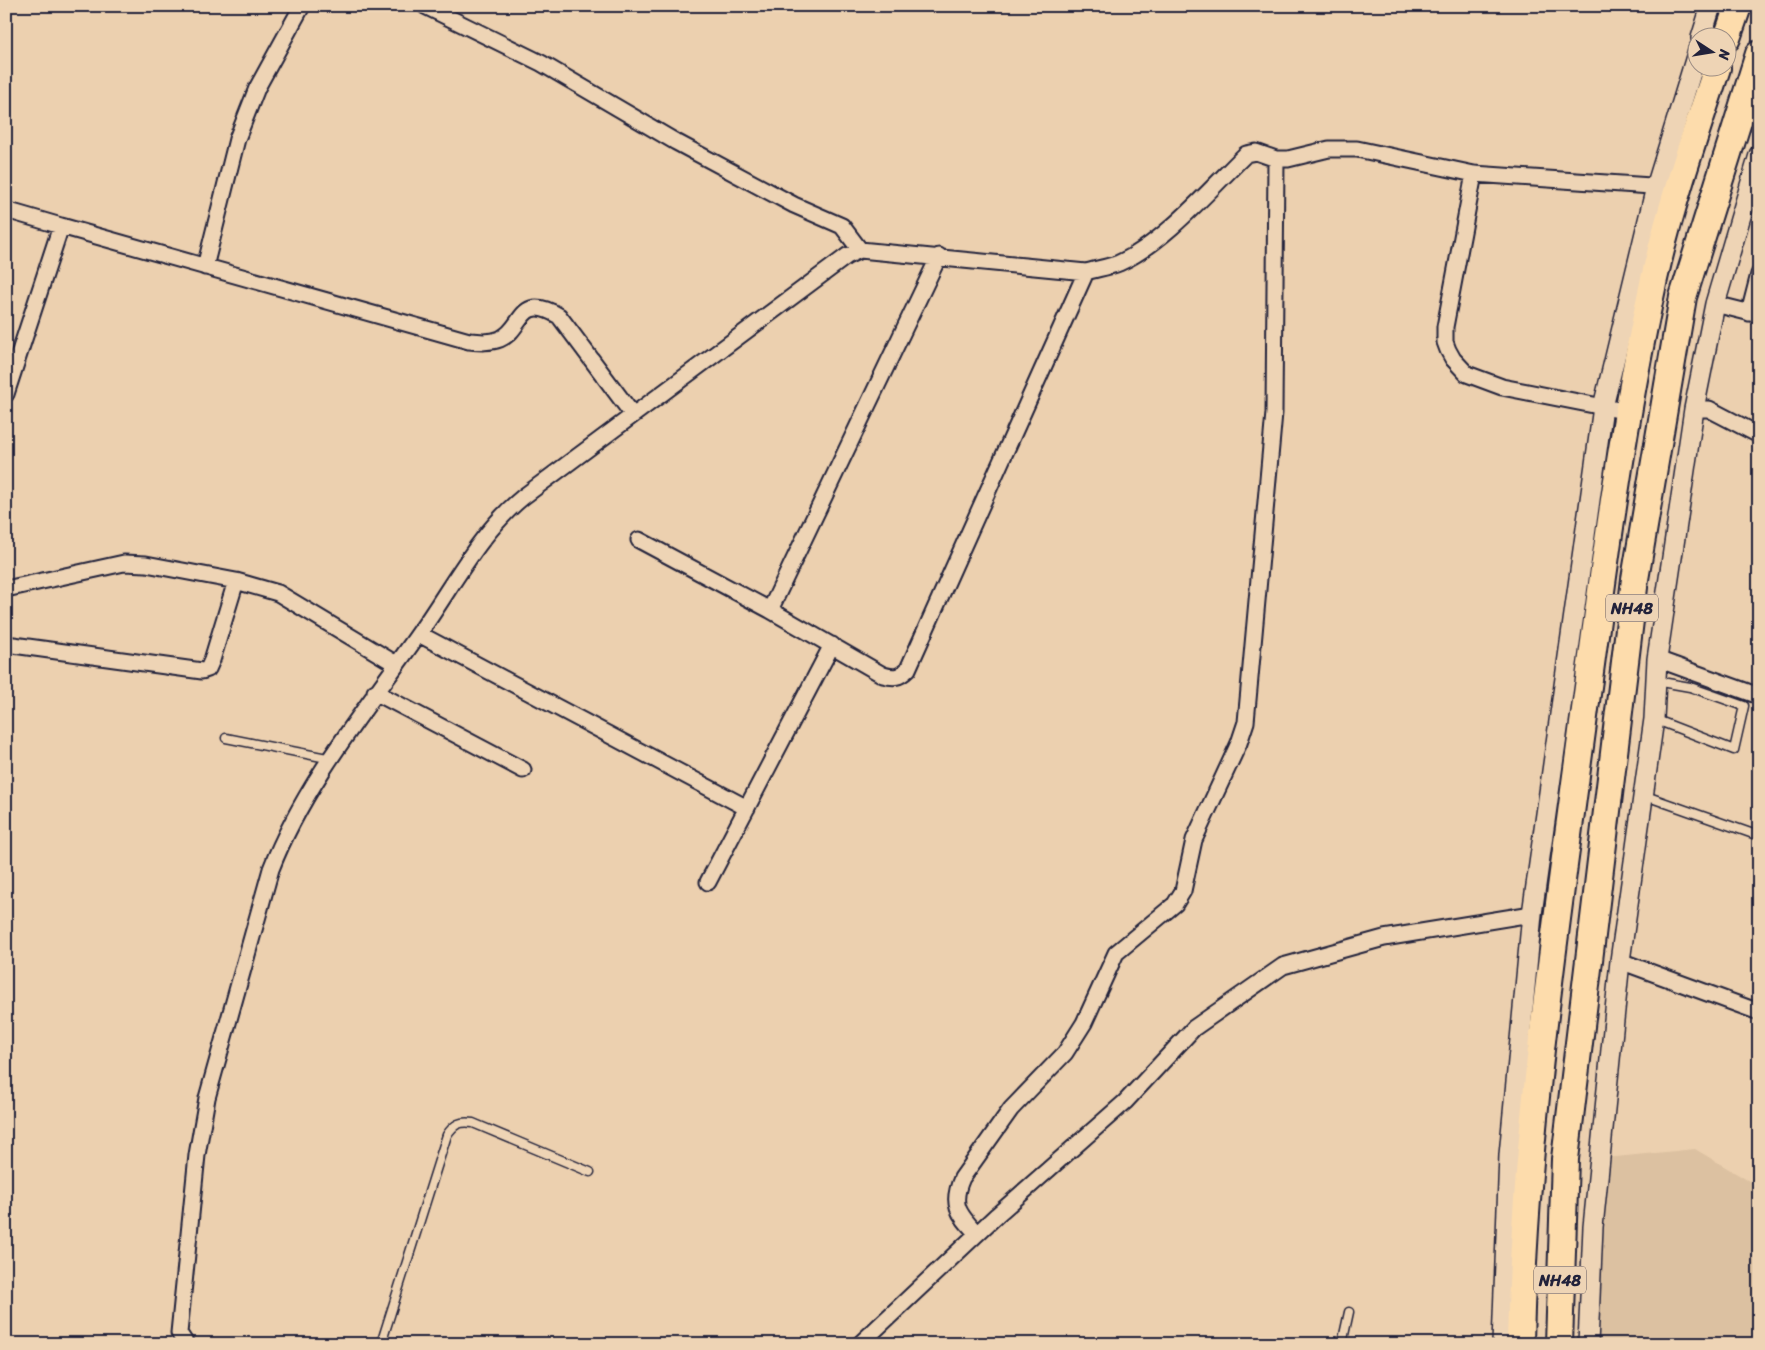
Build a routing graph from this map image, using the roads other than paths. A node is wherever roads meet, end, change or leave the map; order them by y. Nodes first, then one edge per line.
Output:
1 (302, 6) edge
2 (425, 6) edge
3 (1711, 6) edge
4 (1738, 6) edge
5 (1704, 28) edge
6 (1730, 28) edge
7 (1759, 54) edge
8 (1692, 78) edge
9 (1713, 78) edge
10 (1759, 155) edge
11 (1276, 159) junction
12 (1474, 174) junction
13 (1667, 187) junction
14 (6, 210) edge
15 (61, 226) junction
16 (860, 250) junction
17 (939, 256) junction
18 (206, 267) junction
19 (1086, 272) junction
20 (1759, 274) edge
21 (1715, 304) junction
22 (1754, 314) edge
23 (6, 394) edge
24 (1603, 407) junction
25 (1694, 409) junction
26 (1629, 412) junction
27 (633, 415) junction
28 (1759, 435) edge
29 (639, 540) dead end
30 (236, 581) junction
31 (6, 589) edge
32 (770, 610) junction
33 (419, 634) junction
34 (6, 644) edge
35 (832, 645) junction
36 (1657, 659) junction
37 (396, 664) junction
38 (1656, 681) junction
39 (375, 692) junction
40 (1759, 696) edge
41 (1654, 719) junction
42 (226, 738) dead end
43 (332, 759) junction
44 (524, 770) dead end
45 (1643, 795) junction
46 (747, 808) junction
47 (1759, 836) edge
48 (708, 882) dead end
49 (1532, 914) junction
50 (1620, 961) junction
51 (1759, 1012) edge
52 (590, 1172) dead end
53 (977, 1234) junction
54 (1349, 1312) dead end
55 (186, 1344) edge
56 (381, 1344) edge
57 (860, 1344) edge
58 (1342, 1344) edge
59 (1502, 1344) edge
60 (1520, 1344) edge
61 (1558, 1344) edge
62 (1588, 1344) edge

1 - 18 street
2 - 16 street
3 - 5 street
4 - 6 highway
7 - 61 highway, NH48
8 - 13 street
9 - 13 highway, NH48
10 - 21 street
11 - 12 street
11 - 19 street
11 - 53 street
12 - 13 street
12 - 24 street
13 - 24 street
13 - 26 highway, NH48
14 - 15 street
15 - 18 street
15 - 23 street
16 - 17 street
16 - 27 street
17 - 19 street
17 - 32 street
18 - 27 street
19 - 35 street
20 - 22 street
21 - 22 street
21 - 25 street
24 - 26 street
24 - 49 street
25 - 28 street
25 - 36 street
26 - 60 highway, NH48
27 - 33 street
29 - 32 street
30 - 31 street
30 - 34 street
30 - 37 street
32 - 35 street
33 - 37 street
33 - 46 street
35 - 46 street
36 - 38 street
36 - 40 street
37 - 39 street
38 - 41 street
38 - 41 lane
39 - 43 street
39 - 44 street
41 - 45 street
42 - 43 lane
43 - 55 street
45 - 47 lane
45 - 50 street
46 - 48 street
49 - 53 street
49 - 59 street
50 - 51 street
50 - 62 street
52 - 56 lane
53 - 57 street
54 - 58 lane

